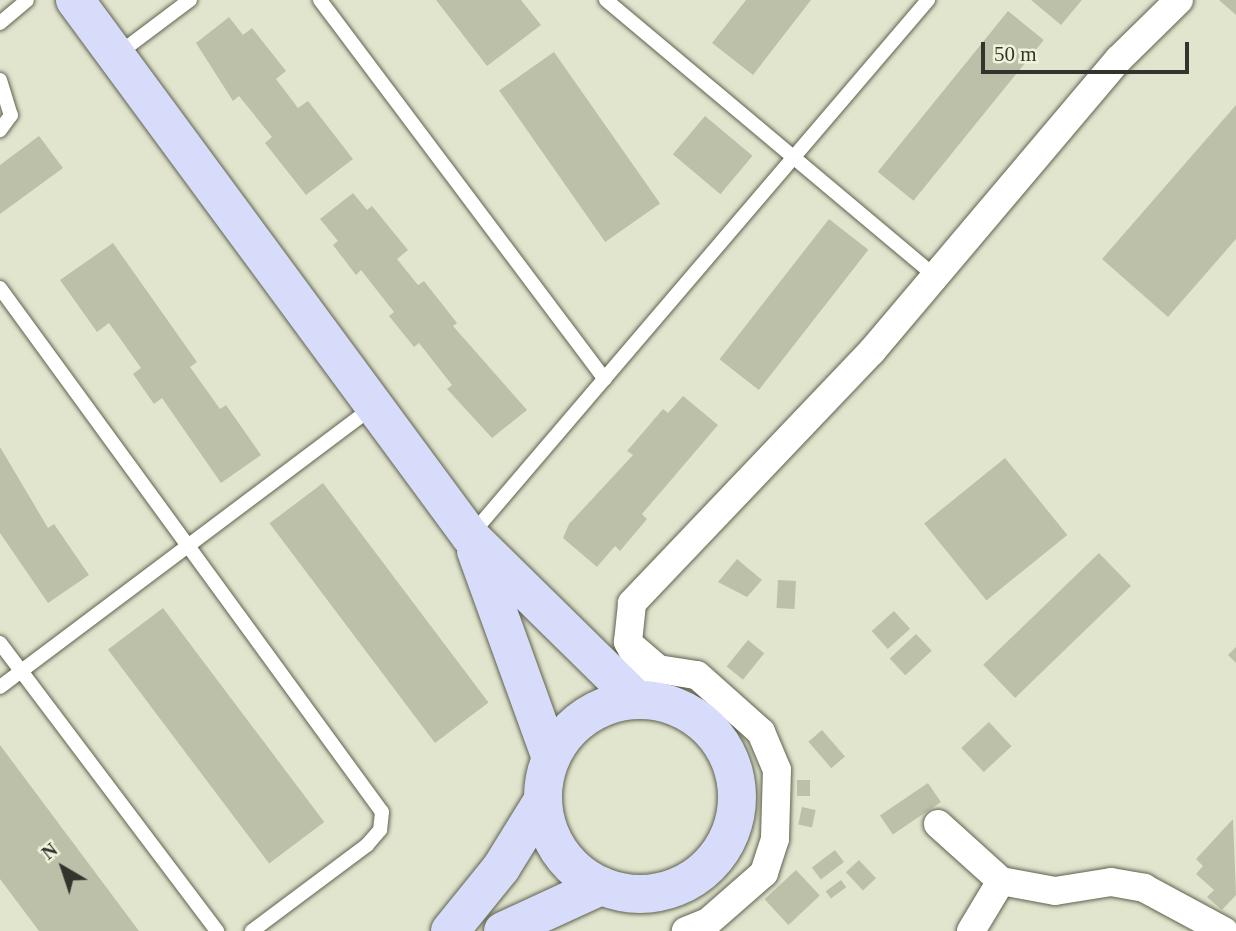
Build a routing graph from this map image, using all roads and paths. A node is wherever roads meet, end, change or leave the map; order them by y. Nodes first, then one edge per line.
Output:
1 (27, 0) edge
2 (75, 0) edge
3 (190, 0) edge
4 (320, 0) edge
5 (928, 0) edge
6 (1180, 0) edge
7 (614, 3) edge
8 (0, 23) edge
9 (117, 55) junction
10 (0, 80) edge
11 (0, 130) edge
12 (791, 156) junction
13 (935, 276) junction
14 (0, 288) edge
15 (605, 379) junction
16 (373, 407) junction
17 (470, 536) junction
18 (193, 545) junction
19 (628, 642) junction
20 (0, 643) edge
21 (21, 671) junction
22 (0, 687) edge
23 (648, 701) junction
24 (551, 758) junction
25 (543, 800) junction
26 (938, 824) dead end
27 (1001, 881) junction
28 (601, 886) junction
29 (217, 931) edge
30 (252, 931) edge
31 (450, 931) edge
32 (503, 931) edge
33 (686, 931) edge
34 (971, 931) edge
35 (1224, 931) edge

1 - 8 lane
2 - 9 main road
3 - 9 lane
4 - 15 lane
5 - 12 lane
6 - 13 street
7 - 12 lane
9 - 16 main road
10 - 11 lane
12 - 13 lane
12 - 15 lane
13 - 19 street
14 - 18 lane
15 - 17 lane
16 - 17 main road
16 - 18 lane
17 - 23 main road
17 - 24 main road
18 - 21 lane
18 - 30 lane
19 - 23 street
19 - 33 street
20 - 21 lane
21 - 22 lane
21 - 29 lane
23 - 24 main road
23 - 28 main road
24 - 25 main road
25 - 28 main road
25 - 31 main road
26 - 27 street
27 - 34 street
27 - 35 street
28 - 32 main road

